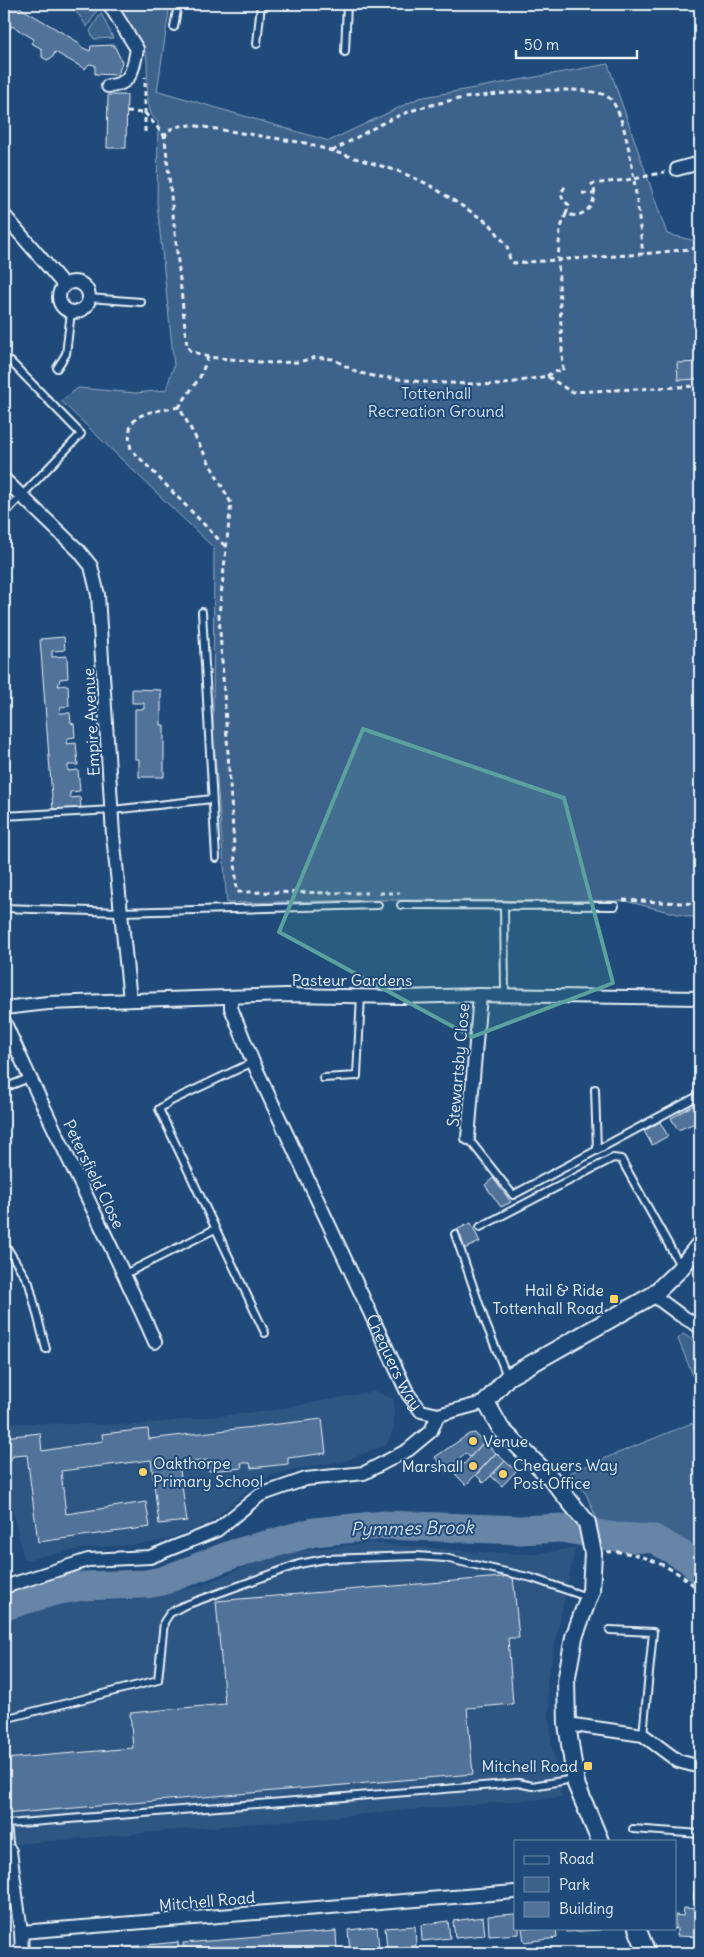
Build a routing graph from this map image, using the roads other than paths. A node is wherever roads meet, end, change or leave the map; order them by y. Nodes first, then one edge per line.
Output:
1 (109, 4) edge
2 (178, 4) edge
3 (261, 4) edge
4 (347, 4) edge
5 (174, 27) dead end
6 (257, 44) dead end
7 (345, 52) dead end
8 (108, 86) dead end
9 (700, 163) edge
10 (677, 169) road end
11 (4, 215) edge
12 (64, 285) junction
13 (90, 298) junction
14 (141, 302) dead end
15 (70, 312) junction
16 (10, 361) dead end
17 (57, 368) dead end
18 (4, 479) edge
19 (22, 497) junction
20 (4, 514) edge
21 (202, 612) dead end
22 (212, 799) junction
23 (112, 810) junction
24 (4, 816) edge
25 (216, 858) dead end
26 (378, 905) dead end
27 (401, 905) dead end
28 (504, 906) junction
29 (615, 906) dead end
30 (4, 908) edge
31 (120, 912) junction
32 (362, 995) junction
33 (480, 995) junction
34 (505, 995) junction
35 (230, 997) junction
36 (700, 998) edge
37 (130, 1000) junction
38 (4, 1008) edge
39 (4, 1020) edge
40 (253, 1062) junction
41 (29, 1078) junction
42 (323, 1078) dead end
43 (4, 1088) edge
44 (595, 1089) dead end
45 (700, 1095) edge
46 (468, 1138) joint
47 (596, 1150) junction
48 (480, 1227) dead end
49 (215, 1229) junction
50 (455, 1234) dead end
51 (4, 1244) edge
52 (700, 1244) edge
53 (681, 1268) junction
54 (125, 1274) junction
55 (653, 1295) junction
56 (700, 1327) edge
57 (265, 1333) dead end
58 (155, 1342) dead end
59 (46, 1349) dead end
60 (508, 1377) junction
61 (486, 1402) junction
62 (438, 1415) junction
63 (4, 1587) edge
64 (589, 1598) junction
65 (610, 1630) dead end
66 (700, 1666) edge
67 (700, 1681) edge
68 (4, 1718) edge
69 (567, 1724) junction
70 (643, 1735) junction
71 (700, 1767) edge
72 (575, 1779) junction
73 (632, 1829) dead end
74 (700, 1834) edge
75 (600, 1840) edge
76 (10, 1851) joint
77 (700, 1861) edge
78 (514, 1892) edge
79 (698, 1898) dead end
80 (638, 1930) edge
81 (21, 1932) junction
82 (22, 1953) edge
83 (647, 1953) edge

1 - 8 street
2 - 5 lane
3 - 6 lane
4 - 7 lane
9 - 10 street
11 - 12 street
12 - 13 street
12 - 15 street
13 - 14 lane
13 - 15 street
15 - 17 lane
16 - 19 lane
18 - 19 street, Empire Avenue
19 - 20 lane
19 - 23 street, Empire Avenue
21 - 22 lane
22 - 23 lane
22 - 25 lane
23 - 24 lane
23 - 31 street, Empire Avenue
26 - 31 lane
27 - 28 lane
28 - 29 lane
28 - 34 lane
30 - 31 lane
31 - 37 street, Empire Avenue
32 - 33 street, Pasteur Gardens
32 - 35 street, Pasteur Gardens
32 - 42 lane
33 - 34 street, Pasteur Gardens
33 - 46 street, Stewartsby Close
34 - 36 street, Pasteur Gardens
35 - 37 street, Pasteur Gardens
35 - 40 street, Chequers Way
37 - 38 street, Pasteur Gardens
39 - 41 street, Petersfield Close
40 - 49 lane
40 - 62 street, Chequers Way
41 - 43 lane
41 - 54 street, Petersfield Close
44 - 47 lane
45 - 47 lane
46 - 47 lane
48 - 53 lane
49 - 54 lane
49 - 57 lane
50 - 60 lane
51 - 59 lane
52 - 53 street
53 - 55 street
54 - 58 street, Petersfield Close
55 - 56 street
55 - 60 street
60 - 61 street
61 - 62 street, Chequers Way
61 - 64 street
62 - 63 street
64 - 68 lane
64 - 69 street
65 - 70 lane
66 - 67 lane
69 - 70 street
69 - 72 street
70 - 71 street
72 - 75 street
72 - 76 lane
73 - 74 lane
76 - 81 street
77 - 79 lane
78 - 81 street, Mitchell Road
80 - 83 street
81 - 82 street

